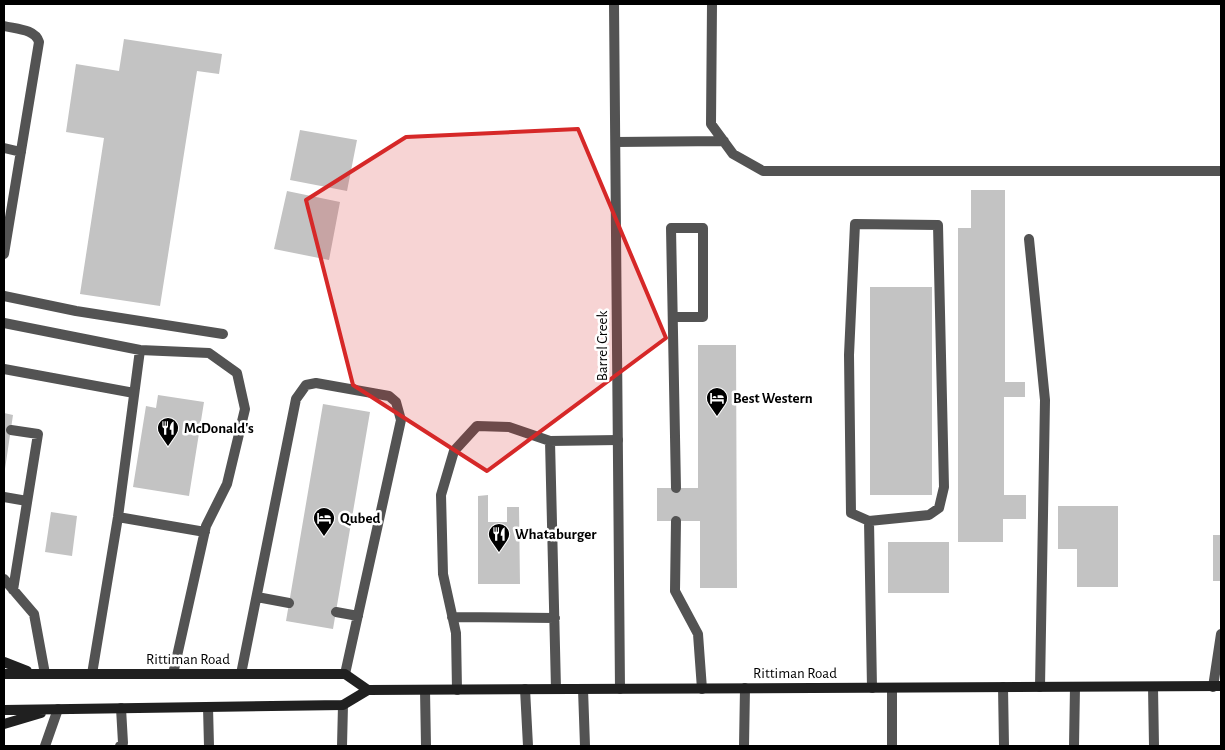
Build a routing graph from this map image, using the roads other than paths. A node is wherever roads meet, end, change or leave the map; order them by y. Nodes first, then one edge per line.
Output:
1 (614, 4) edge
2 (712, 4) edge
3 (4, 26) edge
4 (724, 141) junction
5 (616, 142) junction
6 (4, 148) edge
7 (20, 152) junction
8 (1221, 171) edge
9 (6, 225) edge
10 (1029, 239) dead end
11 (4, 254) edge
12 (4, 296) edge
13 (672, 317) junction
14 (4, 323) edge
15 (224, 334) dead end
16 (140, 350) junction
17 (4, 369) edge
18 (134, 393) junction
19 (11, 430) dead end
20 (618, 440) junction
21 (550, 441) junction
22 (676, 488) dead end
23 (4, 497) edge
24 (27, 501) junction
25 (118, 517) junction
26 (676, 521) dead end
27 (869, 521) junction
28 (206, 532) junction
29 (4, 580) edge
30 (13, 590) junction
31 (257, 597) junction
32 (289, 603) dead end
33 (336, 612) dead end
34 (358, 616) junction
35 (452, 617) junction
36 (555, 618) junction
37 (1221, 634) edge
38 (4, 662) edge
39 (4, 674) edge
40 (40, 674) junction
41 (92, 674) junction
42 (172, 674) junction
43 (241, 674) junction
44 (345, 674) junction
45 (1217, 686) edge
46 (1004, 687) junction
47 (1040, 687) junction
48 (1075, 687) junction
49 (1153, 687) junction
50 (745, 688) junction
51 (872, 688) junction
52 (892, 688) junction
53 (525, 689) junction
54 (556, 689) junction
55 (583, 689) junction
56 (620, 689) junction
57 (702, 689) junction
58 (368, 690) junction
59 (426, 690) junction
60 (458, 690) junction
61 (343, 705) junction
62 (208, 707) junction
63 (121, 708) junction
64 (58, 709) junction
65 (4, 710) edge
66 (4, 724) edge
67 (45, 746) edge
68 (120, 746) edge
69 (209, 746) edge
70 (342, 746) edge
71 (426, 746) edge
72 (528, 746) edge
73 (585, 746) edge
74 (744, 746) edge
75 (892, 746) edge
76 (1004, 746) edge
77 (1074, 746) edge
78 (1154, 746) edge

1 - 5 street, Barrel Creek
2 - 4 street
3 - 7 street
4 - 5 street
4 - 8 street
5 - 20 street, Barrel Creek
6 - 7 street
7 - 9 street
9 - 11 street
10 - 47 street
12 - 15 street
13 - 13 street
13 - 22 street
14 - 16 street
16 - 18 street
16 - 28 street
17 - 18 street
18 - 25 street
19 - 24 street
20 - 21 street
20 - 56 street, Barrel Creek
21 - 35 street
21 - 36 street
23 - 24 street
24 - 30 street
25 - 28 street
25 - 41 street
26 - 57 street
27 - 27 street
27 - 51 street
28 - 42 street
29 - 30 street
30 - 40 street
31 - 32 street
31 - 34 street
31 - 43 street
33 - 34 street
34 - 44 street
35 - 36 street
35 - 60 street
36 - 54 street
37 - 45 street
38 - 40 main road
39 - 40 main road, Rittiman Road
40 - 41 main road, Rittiman Road
41 - 42 main road, Rittiman Road
42 - 43 main road, Rittiman Road
43 - 44 main road, Rittiman Road
44 - 58 main road
45 - 49 main road, Rittiman Road
46 - 47 main road, Rittiman Road
46 - 52 main road, Rittiman Road
46 - 76 street
47 - 48 main road, Rittiman Road
48 - 49 main road, Rittiman Road
48 - 77 street
49 - 78 street
50 - 51 main road, Rittiman Road
50 - 57 main road, Rittiman Road
50 - 74 street
51 - 52 main road, Rittiman Road
52 - 75 street
53 - 54 main road, Rittiman Road
53 - 60 main road, Rittiman Road
53 - 72 street
54 - 55 main road, Rittiman Road
55 - 56 main road, Rittiman Road
55 - 73 street
56 - 57 main road, Rittiman Road
58 - 59 main road, Rittiman Road
58 - 61 main road
59 - 60 main road, Rittiman Road
59 - 71 street
61 - 62 main road
61 - 70 street
62 - 63 main road
62 - 69 street
63 - 64 main road
63 - 68 street
64 - 65 main road
64 - 66 main road
64 - 67 street

